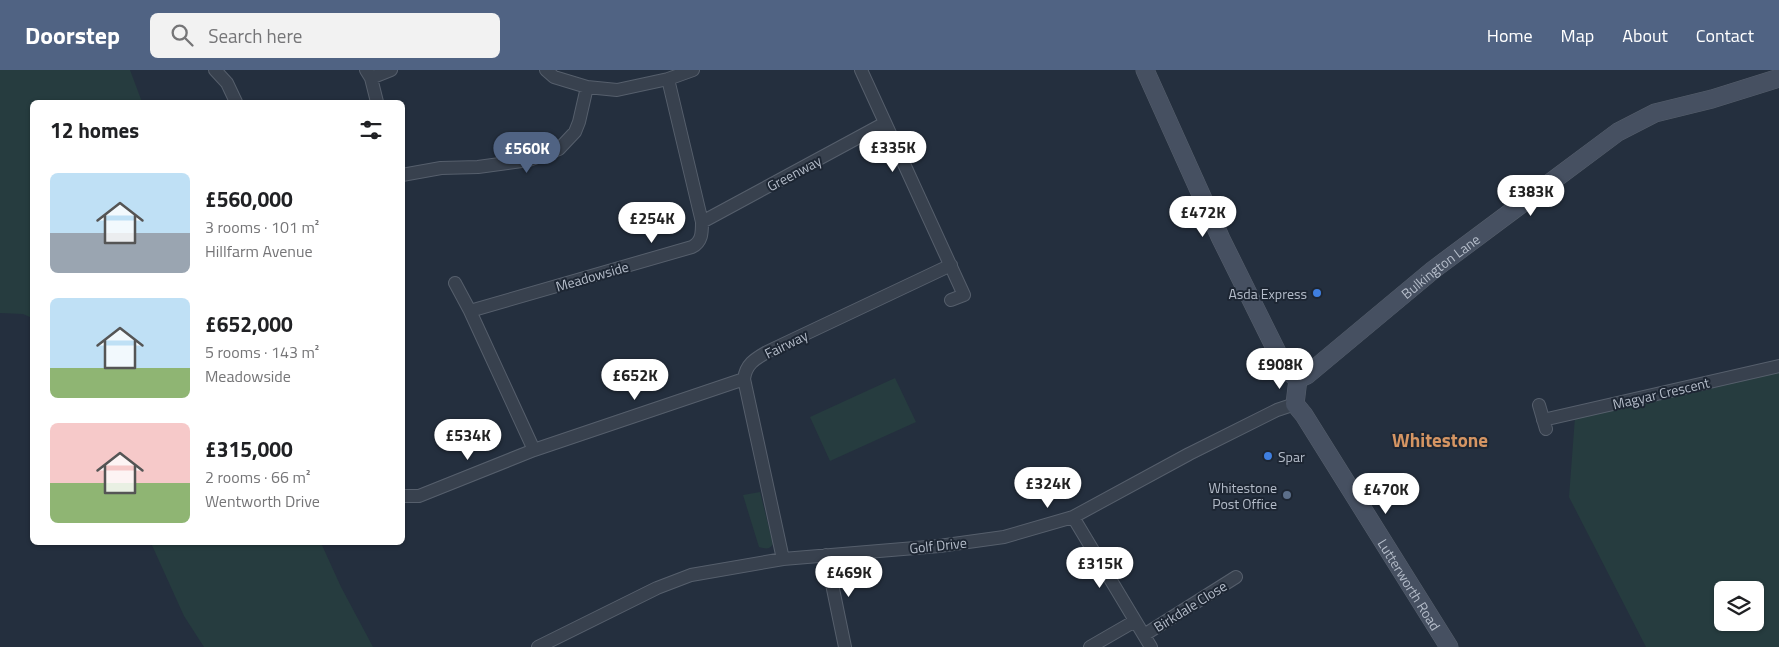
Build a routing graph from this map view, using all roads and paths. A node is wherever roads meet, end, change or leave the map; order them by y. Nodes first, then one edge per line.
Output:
1 (215, 70) edge
2 (391, 70) edge
3 (546, 70) edge
4 (694, 70) edge
5 (861, 70) edge
6 (1145, 70) edge
7 (368, 74) edge
8 (1779, 78) edge
9 (668, 80) junction
10 (587, 87) junction
11 (235, 100) edge
12 (376, 100) edge
13 (885, 123) junction
14 (405, 175) edge
15 (702, 222) junction
16 (950, 265) junction
17 (455, 282) dead end
18 (951, 300) dead end
19 (470, 311) junction
20 (1779, 366) edge
21 (744, 379) junction
22 (1298, 379) junction
23 (1295, 404) junction
24 (1539, 405) dead end
25 (534, 450) junction
26 (405, 496) edge
27 (1073, 517) junction
28 (826, 555) junction
29 (782, 559) junction
30 (1236, 577) dead end
31 (1135, 621) junction
32 (1144, 635) junction
33 (538, 647) edge
34 (845, 647) edge
35 (1090, 647) edge
36 (1151, 647) edge
37 (1449, 647) edge

1 - 11 street
2 - 7 street
3 - 10 street
4 - 9 street
5 - 13 street
6 - 22 main road
7 - 12 street
8 - 22 main road, Bulkington Lane
9 - 10 street
9 - 15 street
10 - 14 street
13 - 15 street, Greenway
13 - 16 street
15 - 19 street, Meadowside
16 - 18 street
16 - 21 street, Fairway
17 - 19 street
19 - 25 street
20 - 24 street, Magyar Crescent
21 - 25 street
21 - 29 street
22 - 23 main road
23 - 27 street, Golf Drive
23 - 37 main road, Lutterworth Road
25 - 26 street
27 - 28 street, Golf Drive
27 - 31 street
28 - 29 street, Golf Drive
28 - 34 street
29 - 33 street, Golf Drive
30 - 32 street, Birkdale Close
31 - 32 street
31 - 35 street
32 - 36 street

